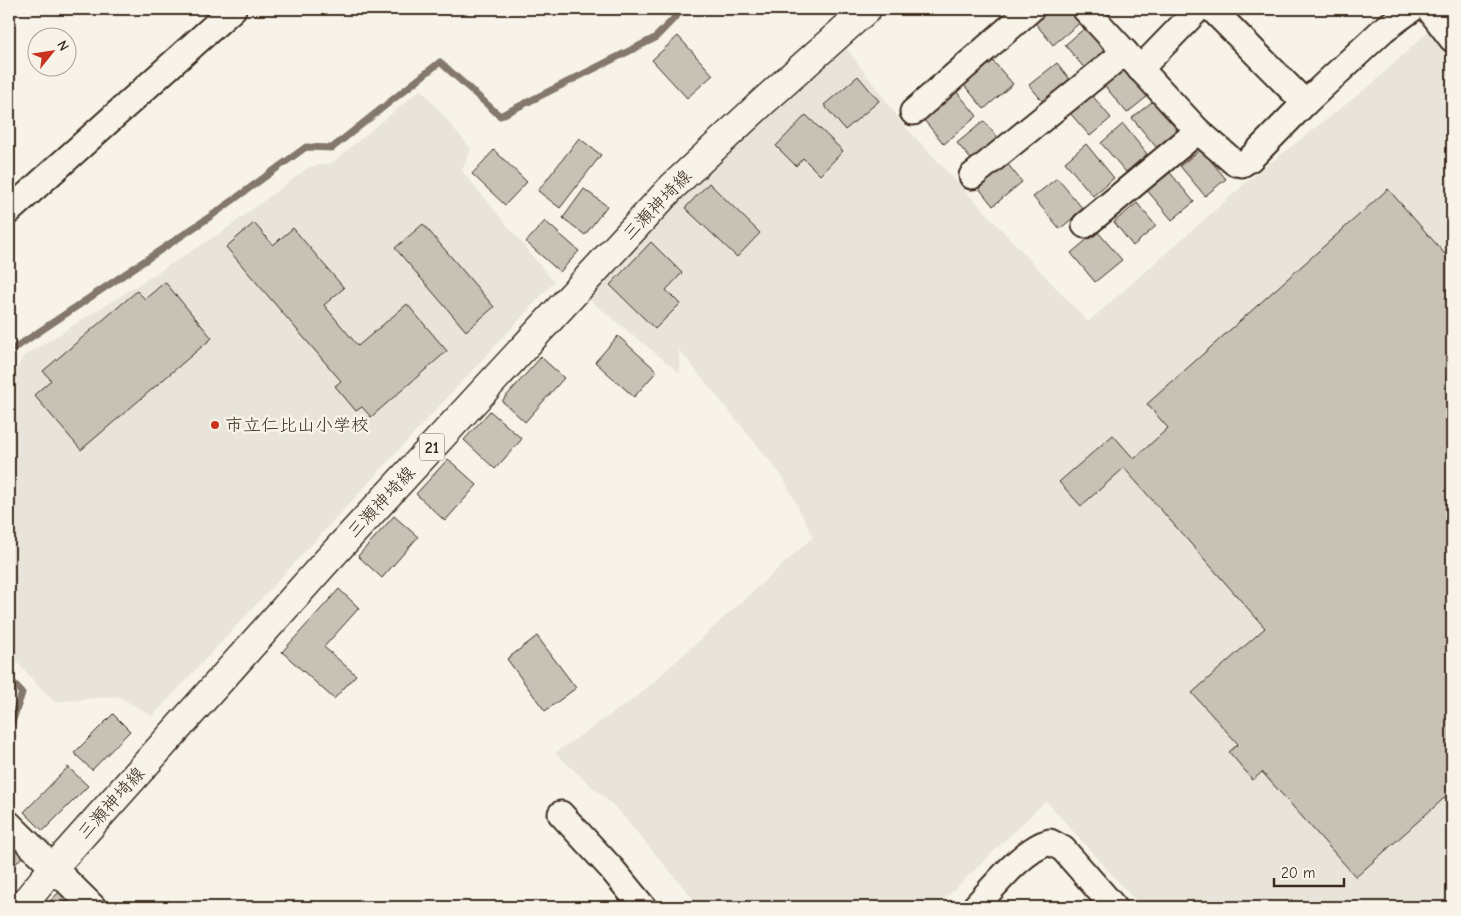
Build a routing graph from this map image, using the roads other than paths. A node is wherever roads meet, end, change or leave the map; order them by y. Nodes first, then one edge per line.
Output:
1 (232, 9) edge
2 (867, 9) edge
3 (1032, 9) edge
4 (1085, 9) edge
5 (1198, 9) edge
6 (1212, 9) edge
7 (1412, 9) edge
8 (1429, 9) edge
9 (1452, 39) edge
10 (1133, 61) junction
11 (1305, 103) junction
12 (913, 112) dead end
13 (1198, 131) junction
14 (972, 176) dead end
15 (9, 211) edge
16 (1085, 225) dead end
17 (562, 814) dead end
18 (9, 824) edge
19 (54, 867) junction
20 (21, 907) edge
21 (93, 907) edge
22 (643, 907) edge
23 (975, 907) edge
24 (1114, 907) edge

1 - 15 street
2 - 19 main road, 三瀬神埼線 / 21
3 - 12 street
4 - 10 street
5 - 10 street
6 - 11 street
7 - 11 street
8 - 9 street
10 - 13 street
10 - 14 street
11 - 13 street
13 - 16 street
17 - 22 street
18 - 19 street
19 - 20 main road, 三瀬神埼線 / 21
19 - 21 street
23 - 24 street

